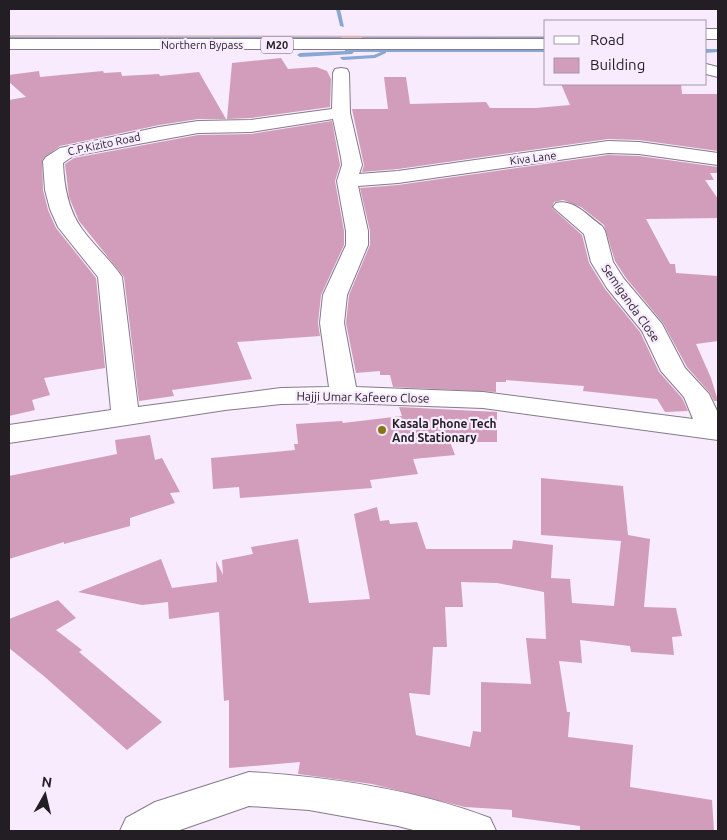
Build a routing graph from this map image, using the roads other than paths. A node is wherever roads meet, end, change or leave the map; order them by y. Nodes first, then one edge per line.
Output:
1 (9, 32) edge
2 (544, 33) edge
3 (9, 44) edge
4 (544, 44) edge
5 (340, 73) dead end
6 (341, 113) junction
7 (718, 159) edge
8 (347, 181) junction
9 (563, 207) dead end
10 (344, 395) junction
11 (125, 416) junction
12 (715, 430) edge
13 (9, 434) edge
14 (140, 831) edge
15 (476, 831) edge

1 - 2 main road, Northern Bypass
3 - 4 main road, Northern Bypass / M20
5 - 6 main road
6 - 8 main road
6 - 11 main road, C.P.Kizito Road
7 - 8 main road, Kiva Lane
8 - 10 main road
9 - 12 main road, Semiganda Close
10 - 11 main road, Hajji Umar Kafeero Close
10 - 12 main road, Hajji Umar Kafeero Close
11 - 13 main road, Hajji Umar Kafeero Close
14 - 15 main road

